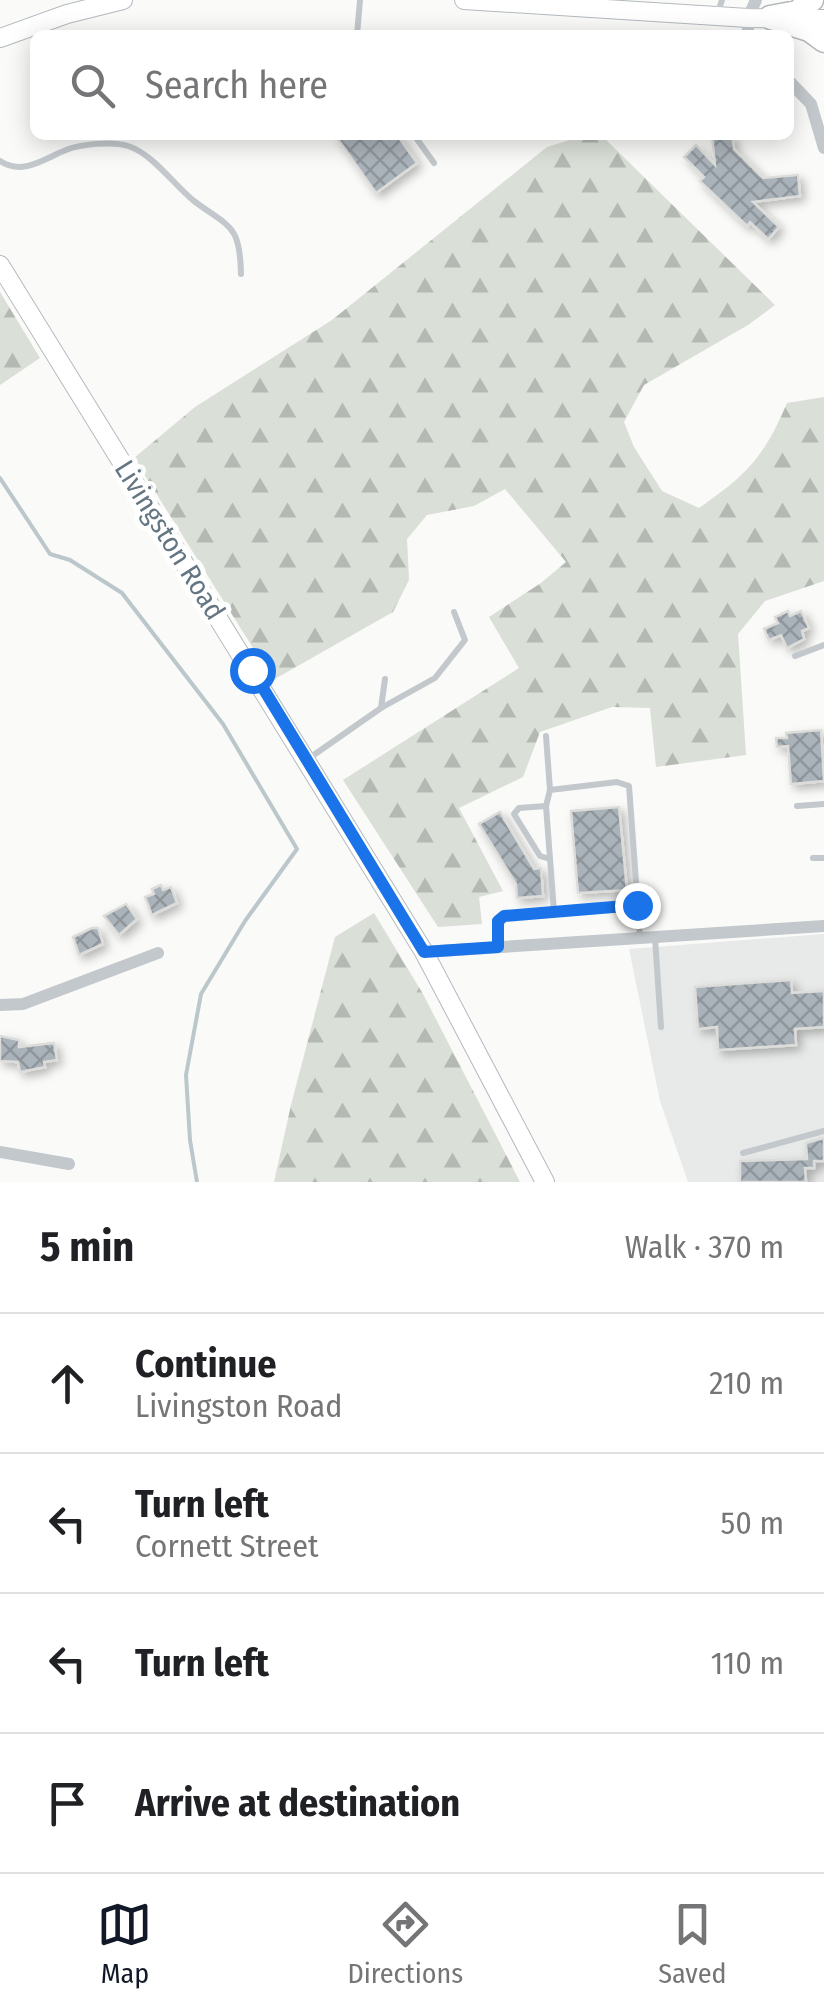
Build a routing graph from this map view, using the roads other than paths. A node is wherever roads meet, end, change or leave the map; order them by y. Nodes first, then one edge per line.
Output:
1 (123, 0) edge
2 (360, 0) edge
3 (464, 0) edge
4 (812, 0) edge
5 (662, 6) edge
6 (719, 8) edge
7 (757, 18) edge
8 (824, 19) edge
9 (357, 30) edge
10 (0, 38) edge
11 (824, 41) edge
12 (794, 86) edge
13 (418, 140) edge
14 (824, 148) edge
15 (0, 161) edge
16 (434, 163) dead end
17 (0, 265) edge
18 (241, 274) dead end
19 (454, 612) dead end
20 (824, 645) edge
21 (795, 656) dead end
22 (385, 679) dead end
23 (382, 708) junction
24 (546, 736) dead end
25 (307, 759) junction
26 (550, 790) junction
27 (824, 804) edge
28 (546, 806) junction
29 (796, 806) dead end
30 (813, 858) dead end
31 (824, 858) edge
32 (550, 859) junction
33 (637, 905) junction
34 (554, 912) junction
35 (824, 926) edge
36 (655, 937) junction
37 (640, 938) junction
38 (498, 947) junction
39 (424, 952) junction
40 (158, 954) dead end
41 (0, 1005) edge
42 (660, 1027) dead end
43 (824, 1131) edge
44 (0, 1152) edge
45 (743, 1152) dead end
46 (69, 1164) dead end
47 (545, 1182) edge

1 - 10 main road
2 - 9 lane
3 - 5 main road
4 - 7 highway
5 - 6 main road
6 - 7 main road
7 - 8 main road
7 - 11 highway
12 - 14 street
13 - 16 lane
15 - 18 lane
17 - 25 main road, Livingston Road
19 - 23 lane
20 - 21 lane
22 - 23 lane
23 - 25 lane
24 - 26 lane
25 - 39 main road, Livingston Road
26 - 28 lane
26 - 33 lane
27 - 29 lane
28 - 32 lane
28 - 32 lane
30 - 31 lane
32 - 34 lane
33 - 34 lane
33 - 37 lane
34 - 38 lane
35 - 36 street
36 - 37 street
36 - 42 lane
37 - 38 street
38 - 39 street
39 - 47 main road, Livingston Road
40 - 41 street
43 - 45 lane
44 - 46 street

